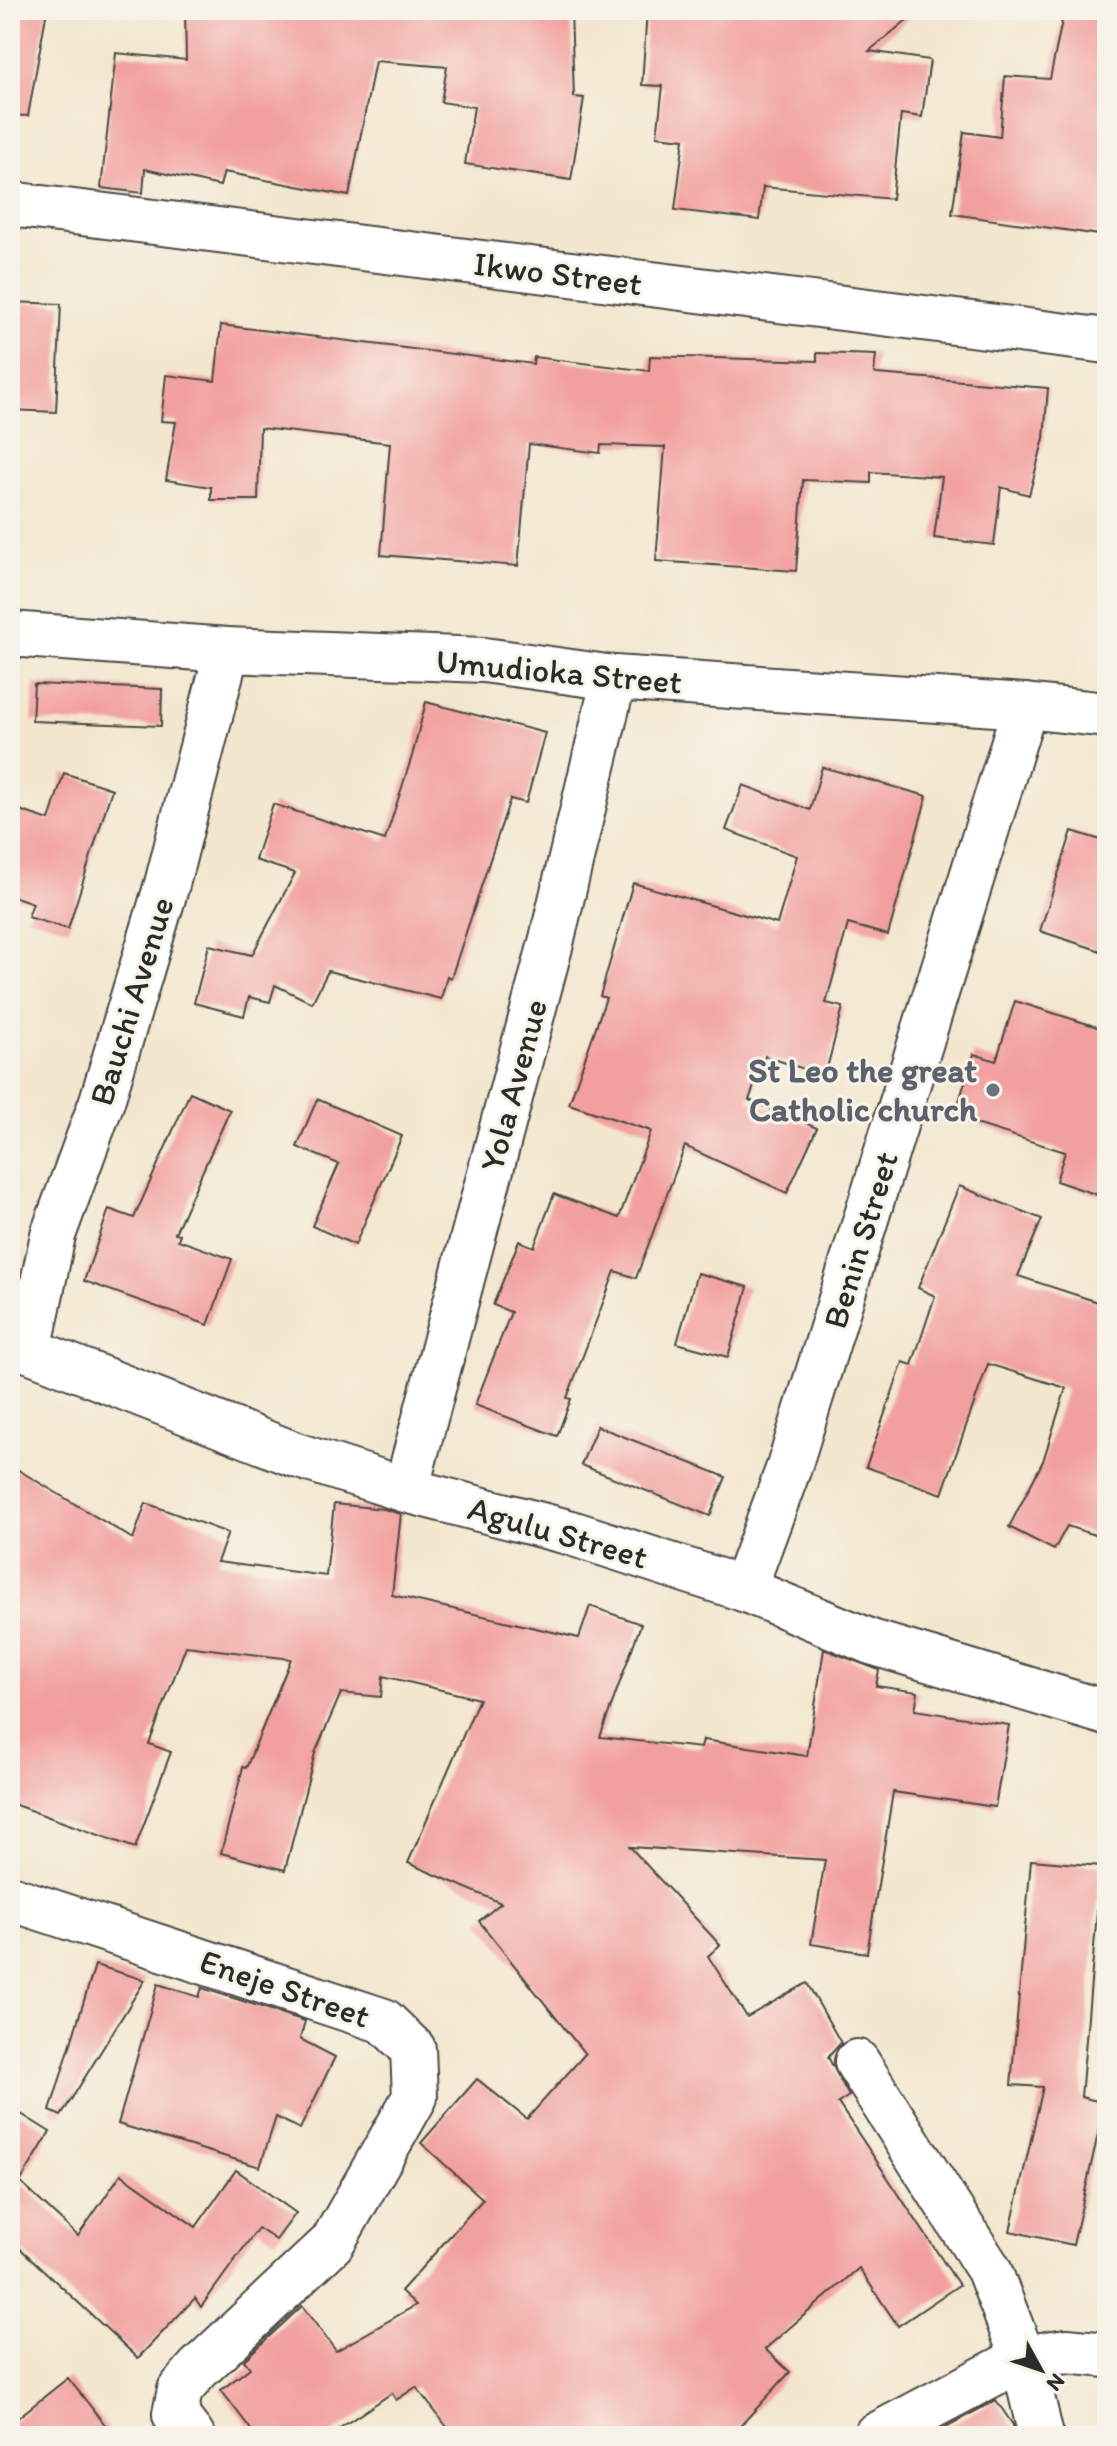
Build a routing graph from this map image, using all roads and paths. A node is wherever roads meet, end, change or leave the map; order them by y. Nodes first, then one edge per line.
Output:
1 (10, 204) edge
2 (1107, 341) edge
3 (10, 634) edge
4 (227, 650) junction
5 (614, 678) junction
6 (1025, 706) junction
7 (1107, 715) edge
8 (19, 1348) edge
9 (406, 1490) junction
10 (744, 1589) junction
11 (1107, 1713) edge
12 (10, 1898) edge
13 (857, 2062) dead end
14 (1107, 2355) edge
15 (1023, 2358) junction
16 (192, 2436) edge
17 (875, 2436) edge
18 (1041, 2436) edge

1 - 2 street, Ikwo Street
3 - 4 street, Umudioka Street
4 - 5 street, Umudioka Street
4 - 8 street, Bauchi Avenue
5 - 6 street, Umudioka Street
5 - 9 street, Yola Avenue
6 - 7 street, Umudioka Street
6 - 10 street, Benin Street
8 - 9 street, Agulu Street
9 - 10 street, Agulu Street
10 - 11 street, Agulu Street
12 - 16 street, Eneje Street
13 - 15 street
14 - 15 street
15 - 17 street
15 - 18 street

